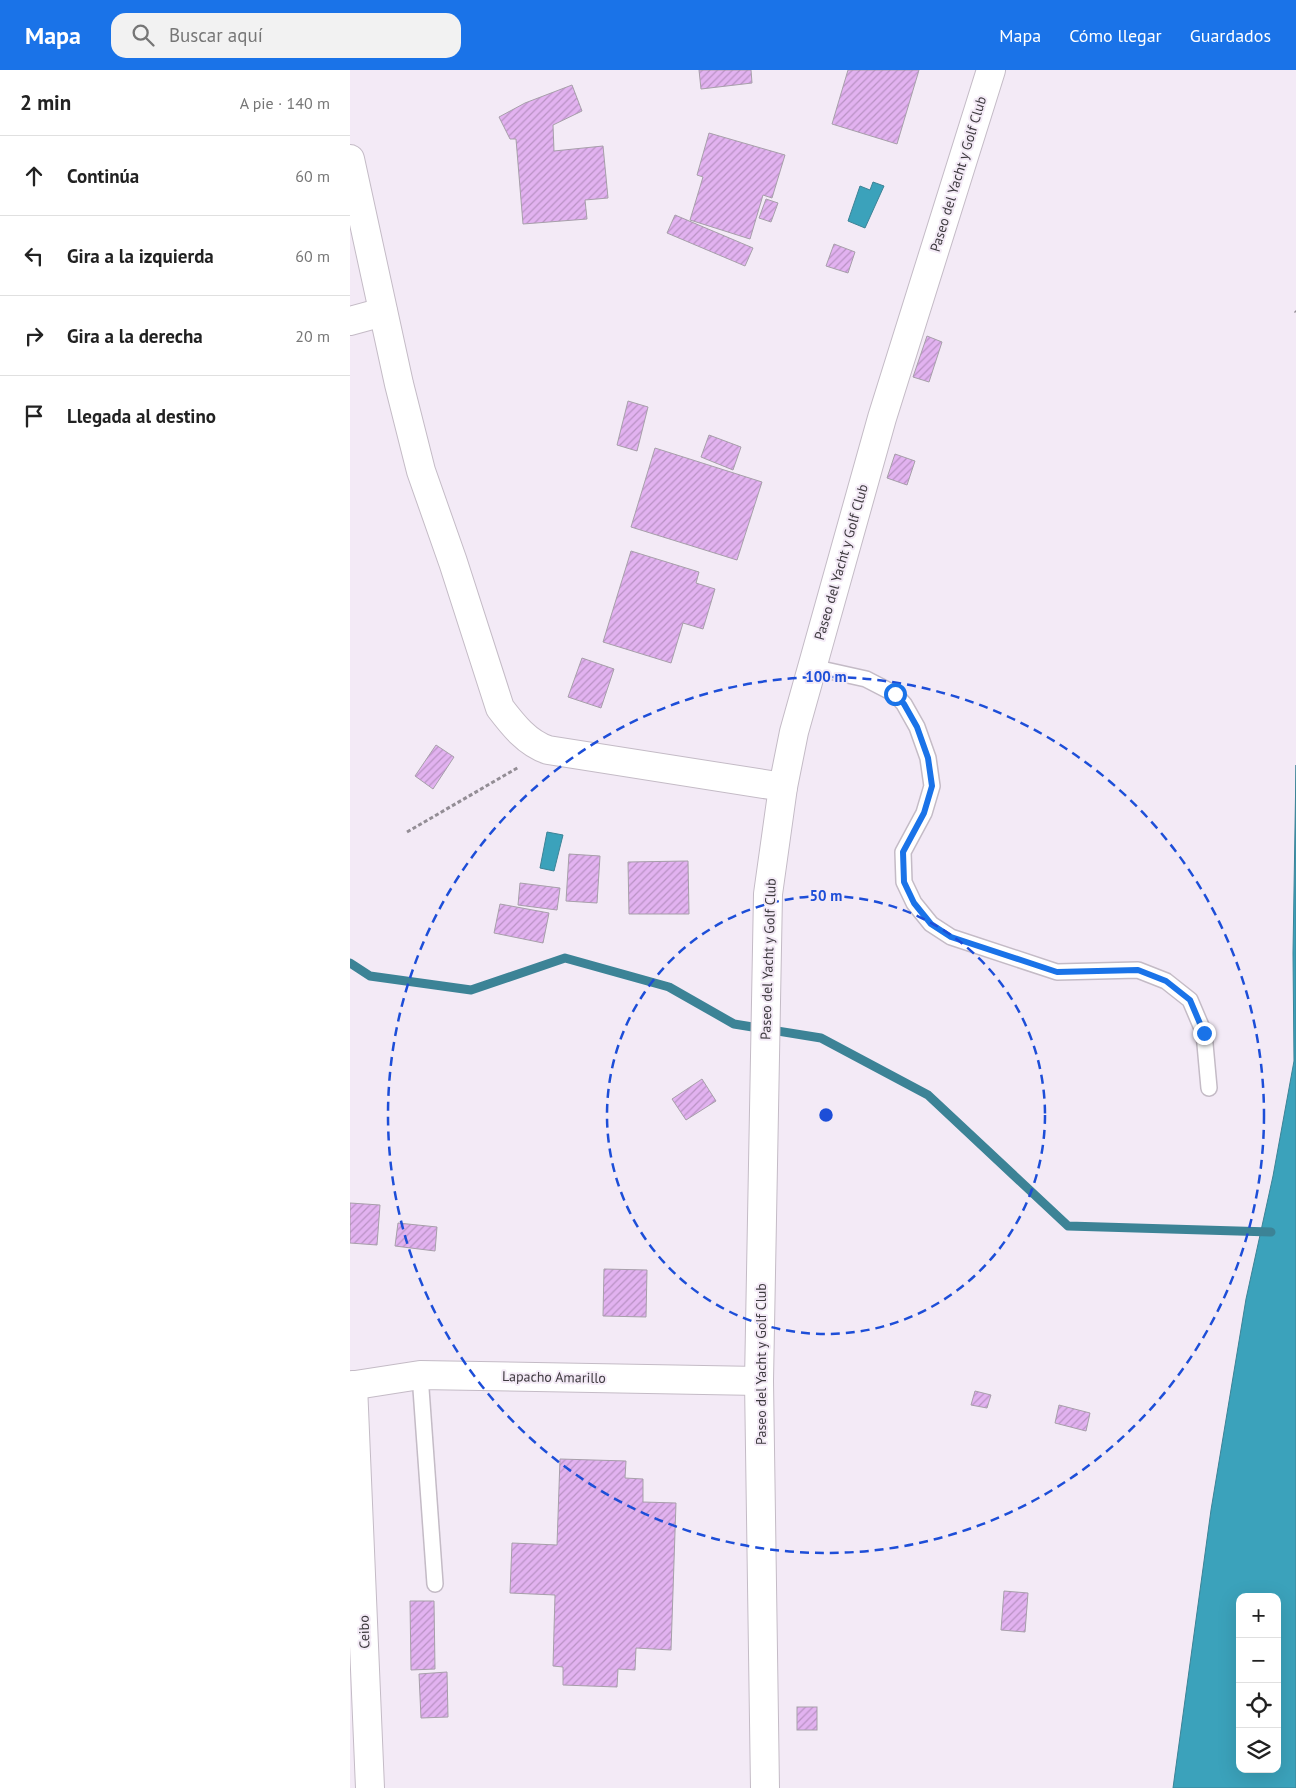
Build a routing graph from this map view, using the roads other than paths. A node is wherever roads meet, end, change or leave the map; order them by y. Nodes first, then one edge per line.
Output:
1 (990, 70) edge
2 (350, 159) edge
3 (383, 312) junction
4 (350, 321) edge
5 (812, 667) junction
6 (783, 787) junction
7 (1209, 1088) dead end
8 (420, 1375) junction
9 (760, 1381) junction
10 (352, 1386) edge
11 (435, 1584) dead end
12 (370, 1788) edge
13 (765, 1788) edge

1 - 5 main road, Paseo del Yacht y Golf Club
2 - 3 main road
3 - 4 main road
3 - 6 main road
5 - 6 main road, Paseo del Yacht y Golf Club
5 - 7 lane
6 - 9 main road, Paseo del Yacht y Golf Club
8 - 9 main road, Lapacho Amarillo
8 - 10 main road, Lapacho Amarillo
8 - 11 lane
9 - 13 main road, Paseo del Yacht y Golf Club
10 - 12 main road, Ceibo

